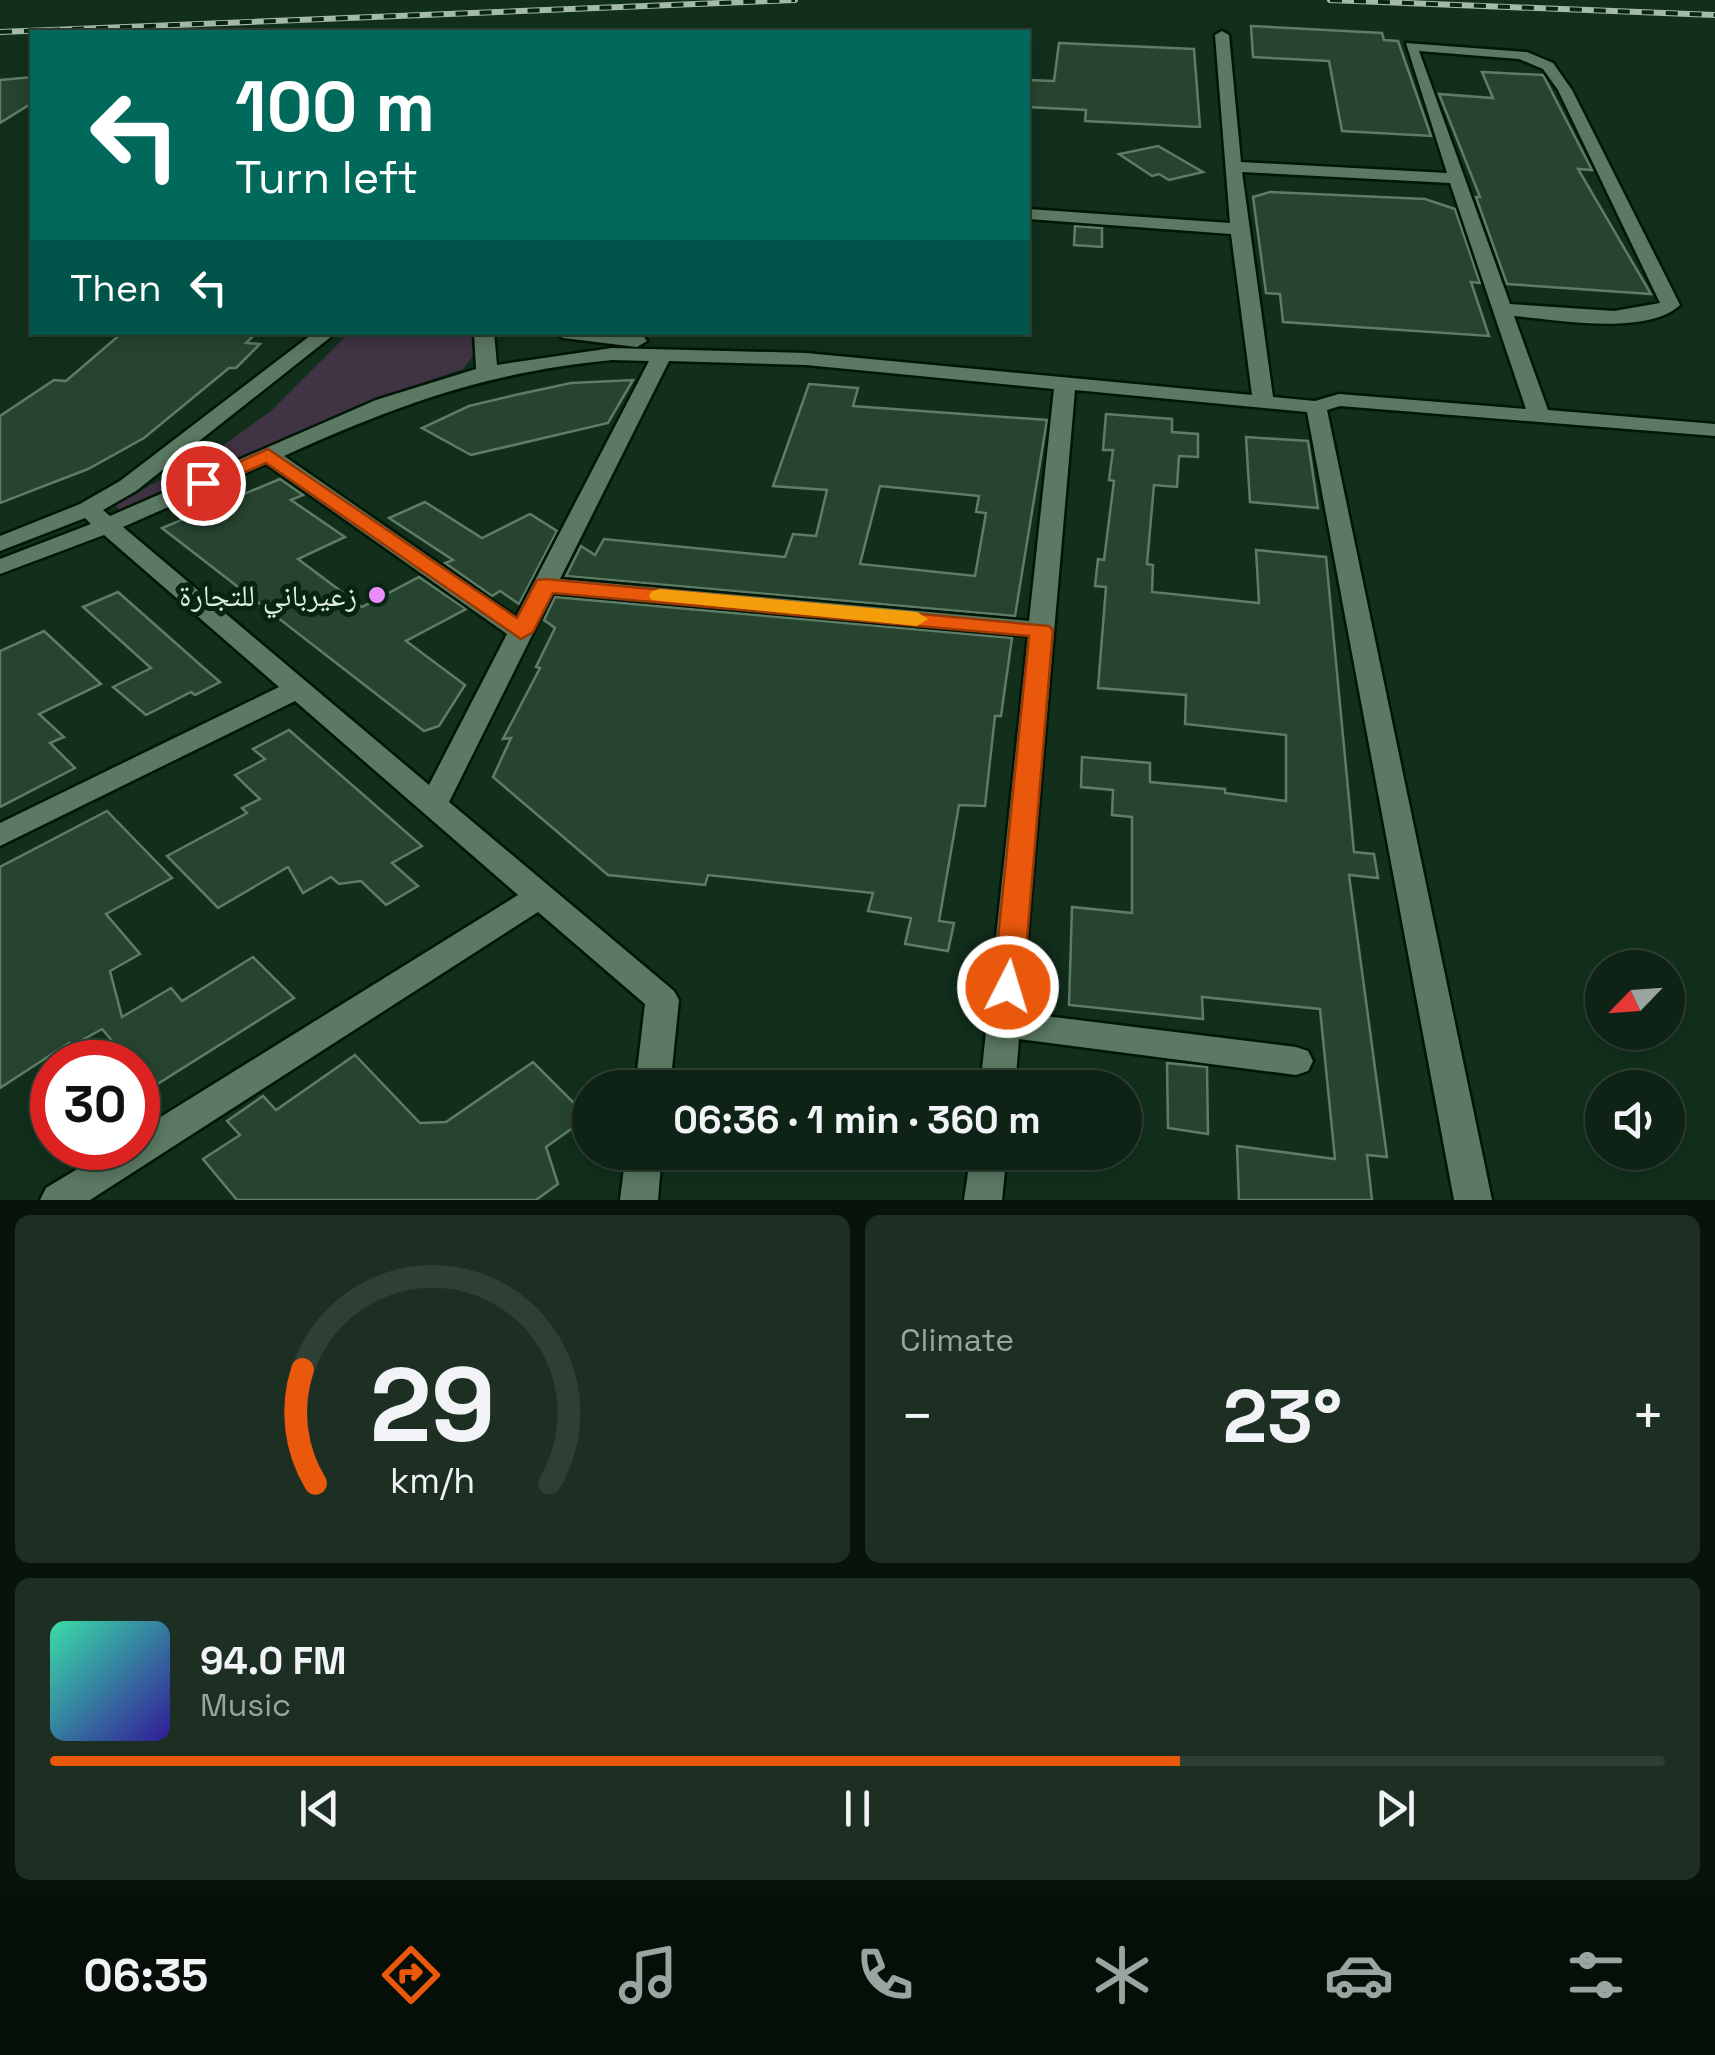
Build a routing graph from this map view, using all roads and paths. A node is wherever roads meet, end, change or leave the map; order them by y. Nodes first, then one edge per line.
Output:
1 (1222, 35) dead end
2 (1236, 166) junction
3 (1454, 178) junction
4 (1030, 214) edge
5 (1239, 229) junction
6 (1500, 309) junction
7 (324, 335) edge
8 (485, 335) edge
9 (588, 335) edge
10 (662, 355) junction
11 (806, 360) junction
12 (486, 373) junction
13 (1065, 383) junction
14 (1262, 399) junction
15 (1316, 407) junction
16 (1539, 416) junction
17 (1715, 430) edge
18 (1715, 447) edge
19 (268, 455) junction
20 (97, 517) junction
21 (0, 544) edge
22 (0, 568) edge
23 (545, 585) junction
24 (1041, 630) junction
25 (521, 632) junction
26 (297, 689) junction
27 (433, 805) junction
28 (0, 836) edge
29 (540, 896) junction
30 (1004, 1024) junction
31 (1296, 1060) dead end
32 (654, 1070) edge
33 (998, 1070) edge
34 (642, 1170) edge
35 (987, 1170) edge
36 (59, 1200) edge
37 (639, 1200) edge
38 (983, 1200) edge
39 (1473, 1200) edge

1 - 2 street
2 - 3 street
2 - 5 street
3 - 6 street
3 - 6 street
4 - 5 street
5 - 14 street
6 - 16 street
7 - 20 street
8 - 12 street
9 - 11 street
10 - 11 street
10 - 12 street
10 - 23 street
11 - 13 street
12 - 19 street
13 - 14 street
13 - 24 street
14 - 15 street
15 - 16 street
15 - 18 street
15 - 39 street
16 - 17 street
19 - 20 street
19 - 25 street
20 - 21 street
20 - 22 street
20 - 26 street
23 - 24 street
23 - 25 street
24 - 30 street
25 - 27 street
26 - 27 street
26 - 28 street
27 - 29 street
29 - 32 street
29 - 36 street
30 - 31 street
30 - 33 street
34 - 37 street
35 - 38 street

